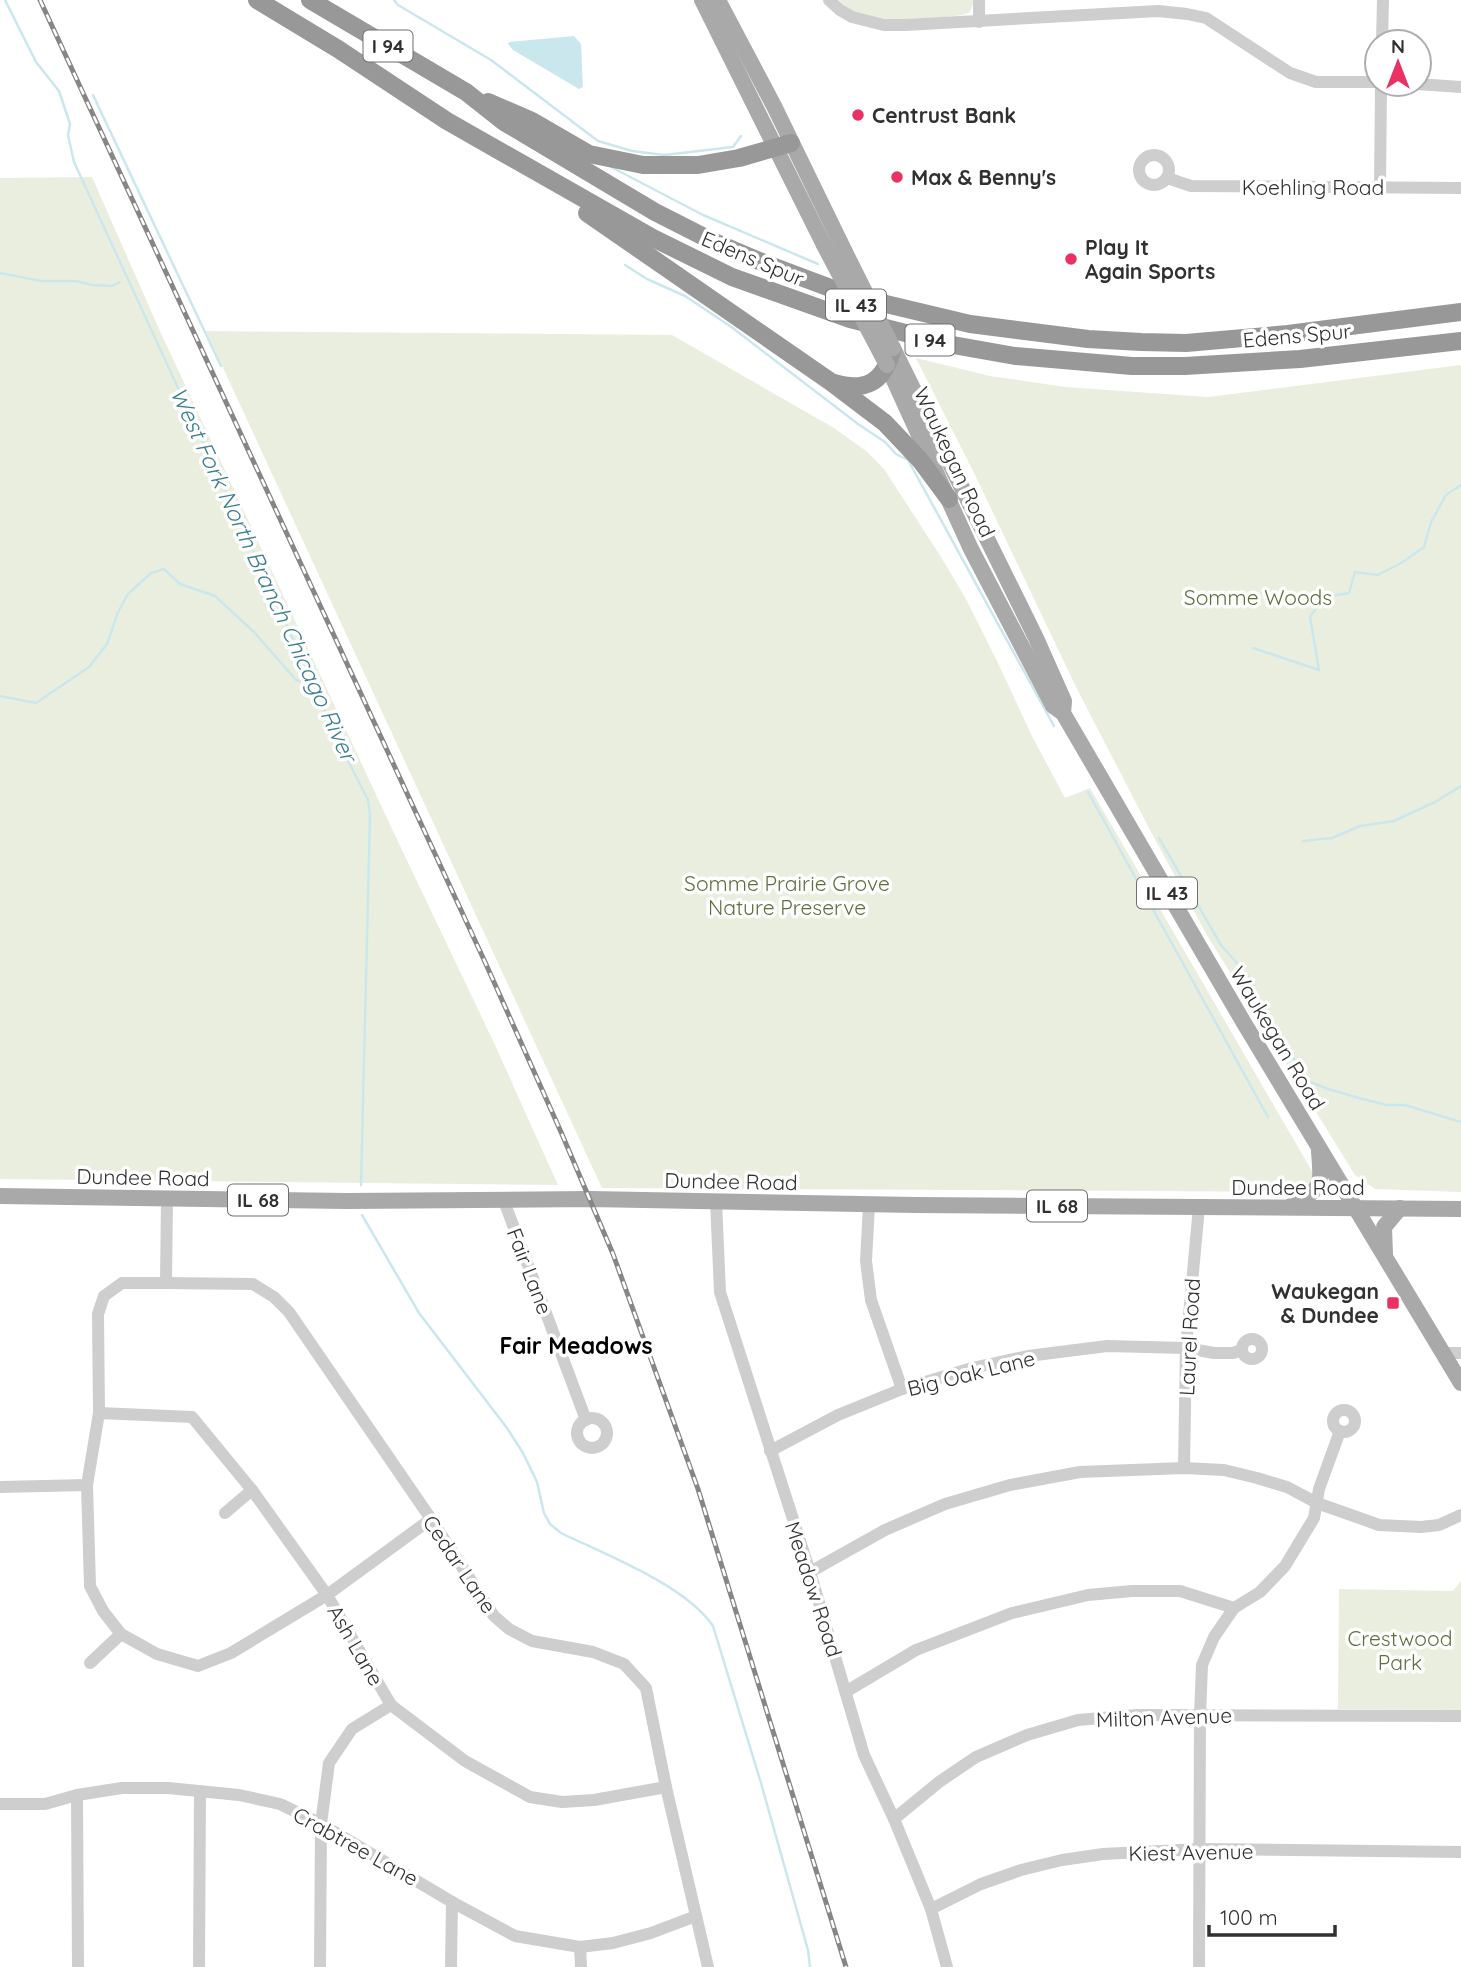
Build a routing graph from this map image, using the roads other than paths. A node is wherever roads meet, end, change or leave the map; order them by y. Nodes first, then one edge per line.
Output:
1 (257, 0) edge
2 (310, 0) edge
3 (702, 0) edge
4 (718, 0) edge
5 (830, 0) edge
6 (979, 0) edge
7 (1383, 0) edge
8 (1162, 6) edge
9 (979, 22) junction
10 (1382, 28) edge
11 (1363, 83) edge
12 (1433, 85) edge
13 (1461, 87) edge
14 (466, 92) junction
15 (1379, 98) edge
16 (447, 121) junction
17 (784, 146) junction
18 (1167, 178) dead end
19 (1380, 188) junction
20 (1461, 188) edge
21 (1461, 312) edge
22 (1461, 341) edge
23 (890, 356) junction
24 (831, 382) junction
25 (949, 499) junction
26 (1063, 713) junction
27 (1319, 1149) junction
28 (0, 1196) edge
29 (167, 1199) junction
30 (504, 1201) junction
31 (716, 1202) junction
32 (869, 1205) junction
33 (1199, 1207) junction
34 (1288, 1208) junction
35 (1355, 1208) junction
36 (1400, 1208) junction
37 (1461, 1209) edge
38 (1385, 1257) junction
39 (166, 1283) junction
40 (1186, 1348) junction
41 (1242, 1350) dead end
42 (1443, 1353) junction
43 (1461, 1353) edge
44 (1461, 1383) edge
45 (902, 1390) junction
46 (99, 1413) junction
47 (586, 1420) dead end
48 (1340, 1431) dead end
49 (770, 1451) junction
50 (1184, 1468) junction
51 (87, 1485) junction
52 (0, 1487) edge
53 (252, 1490) junction
54 (1317, 1503) junction
55 (225, 1513) dead end
56 (1461, 1515) edge
57 (431, 1519) junction
58 (810, 1572) junction
59 (327, 1595) junction
60 (1234, 1608) junction
61 (121, 1634) junction
62 (90, 1663) dead end
63 (846, 1691) junction
64 (391, 1705) junction
65 (1200, 1715) junction
66 (1461, 1716) edge
67 (666, 1787) junction
68 (200, 1791) junction
69 (78, 1795) junction
70 (0, 1804) edge
71 (894, 1819) junction
72 (321, 1824) junction
73 (1200, 1849) junction
74 (1461, 1852) edge
75 (452, 1902) junction
76 (931, 1909) junction
77 (696, 1916) junction
78 (580, 1947) junction
79 (78, 1967) edge
80 (199, 1967) edge
81 (320, 1967) edge
82 (451, 1967) edge
83 (581, 1967) edge
84 (708, 1967) edge
85 (947, 1967) edge
86 (1199, 1967) edge

1 - 16 highway, Edens Spur / I 94
2 - 14 highway, Edens Spur / I 94
3 - 17 main road, IL 43
4 - 17 main road, IL 43
5 - 9 street
6 - 9 street
7 - 10 street
8 - 9 street
8 - 11 street
12 - 13 street
14 - 17 highway
14 - 21 highway, Edens Spur / I 94
15 - 19 street
16 - 22 highway, Edens Spur / I 94
16 - 24 highway
17 - 23 main road, Waukegan Road / IL 43, bridge
17 - 23 main road, Waukegan Road / IL 43, bridge
18 - 19 street, Koehling Road
19 - 20 street, Koehling Road
23 - 24 highway
23 - 25 main road, Waukegan Road / IL 43
23 - 26 main road, Waukegan Road / IL 43
24 - 25 highway
25 - 26 main road, Waukegan Road / IL 43
26 - 27 main road, Waukegan Road / IL 43
27 - 34 main road
27 - 35 main road, Waukegan Road / IL 43
28 - 29 main road, Dundee Road / IL 68
29 - 30 main road, Dundee Road / IL 68
29 - 39 street
30 - 31 main road, Dundee Road / IL 68
30 - 47 street, Fair Lane
31 - 32 main road, Dundee Road / IL 68
31 - 49 street, Meadow Road
32 - 33 main road, Dundee Road / IL 68
32 - 45 street
33 - 34 main road, Dundee Road / IL 68
33 - 40 street, Laurel Road
34 - 35 main road, Dundee Road / IL 68
35 - 36 main road, Dundee Road / IL 68
35 - 38 main road, Waukegan Road / IL 43
36 - 37 main road, Dundee Road / IL 68
36 - 38 main road
38 - 42 main road, Waukegan Road / IL 43
39 - 46 street
39 - 57 street, Cedar Lane
40 - 41 street, Big Oak Lane
40 - 45 street, Big Oak Lane
40 - 50 street, Laurel Road
42 - 43 street
42 - 44 main road, Waukegan Road / IL 43
45 - 49 street, Big Oak Lane
46 - 51 street
46 - 53 street, Ash Lane
48 - 54 street
49 - 58 street, Meadow Road
50 - 54 street
50 - 58 street
51 - 52 street
51 - 61 street
53 - 55 street
53 - 59 street, Ash Lane
54 - 56 street
54 - 60 street
57 - 59 street
57 - 67 street, Cedar Lane
58 - 63 street, Meadow Road
59 - 61 street
59 - 64 street, Ash Lane
60 - 63 street
60 - 65 street
61 - 62 street
63 - 71 street, Meadow Road
64 - 67 street, Ash Lane
64 - 72 street
65 - 66 street, Milton Avenue
65 - 71 street, Milton Avenue
65 - 73 street
67 - 77 street, Cedar Lane
68 - 69 street, Crabtree Lane
68 - 72 street, Crabtree Lane
68 - 80 street
69 - 70 street, Crabtree Lane
69 - 79 street
71 - 76 street, Meadow Road
72 - 75 street, Crabtree Lane
72 - 81 street
73 - 74 street, Kiest Avenue
73 - 76 street, Kiest Avenue
73 - 86 street
75 - 78 street, Crabtree Lane
75 - 82 street
76 - 85 street, Meadow Road
77 - 78 street, Crabtree Lane
77 - 84 street, Cedar Lane
78 - 83 street

